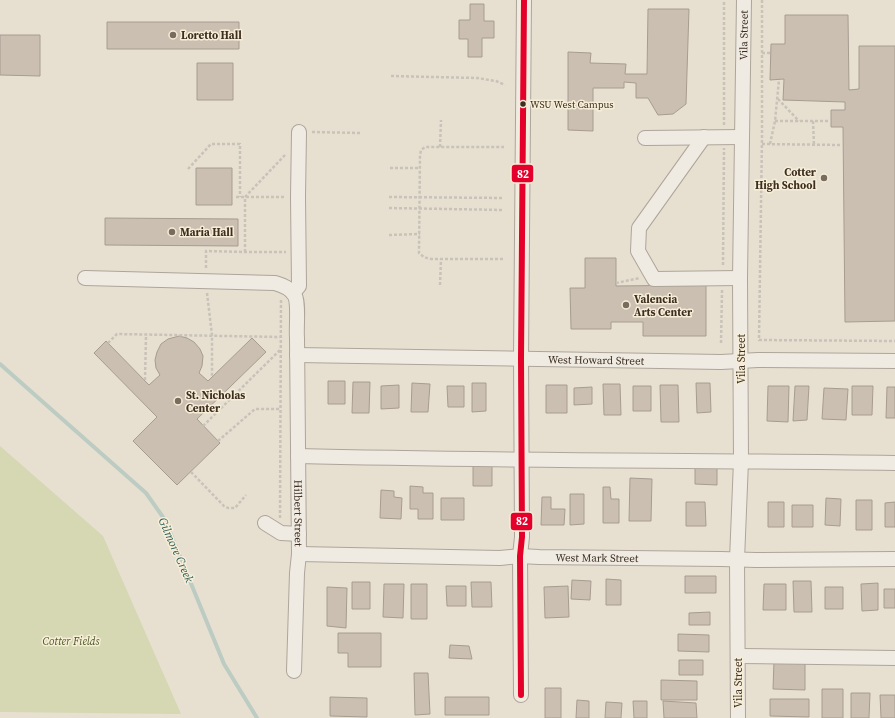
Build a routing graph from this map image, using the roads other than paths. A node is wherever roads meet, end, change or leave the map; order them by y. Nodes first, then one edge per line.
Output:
1 (524, 0) edge
2 (744, 0) edge
3 (299, 132) road end
4 (704, 137) junction
5 (742, 137) junction
6 (645, 138) dead end
7 (85, 278) dead end
8 (740, 278) junction
9 (293, 293) junction
10 (297, 355) junction
11 (521, 358) junction
12 (741, 360) junction
13 (895, 361) edge
14 (298, 456) junction
15 (522, 460) junction
16 (741, 461) junction
17 (895, 462) edge
18 (265, 523) dead end
19 (299, 534) junction
20 (299, 554) junction
21 (520, 556) junction
22 (895, 559) edge
23 (737, 560) junction
24 (738, 656) junction
25 (895, 658) edge
26 (294, 671) dead end
27 (521, 695) dead end
28 (738, 718) edge

1 - 11 street
2 - 5 street, Vila Street
3 - 9 street
4 - 5 street
4 - 6 street
4 - 8 street
5 - 8 street, Vila Street
7 - 9 street
8 - 12 street, Vila Street
9 - 10 street, Hilbert Street
10 - 11 street, West Howard Street
10 - 14 street, Hilbert Street
11 - 12 street, West Howard Street
11 - 15 street
12 - 13 street, West Howard Street
12 - 16 street, Vila Street
14 - 15 street
14 - 19 street, Hilbert Street
15 - 16 street
15 - 21 street
16 - 17 street
16 - 23 street, Vila Street
18 - 19 street
19 - 20 street, Hilbert Street
20 - 21 street, West Mark Street
20 - 26 street, Hilbert Street
21 - 23 street, West Mark Street
21 - 27 street
22 - 23 street, West Mark Street
23 - 24 street, Vila Street
24 - 25 street
24 - 28 street, Vila Street

